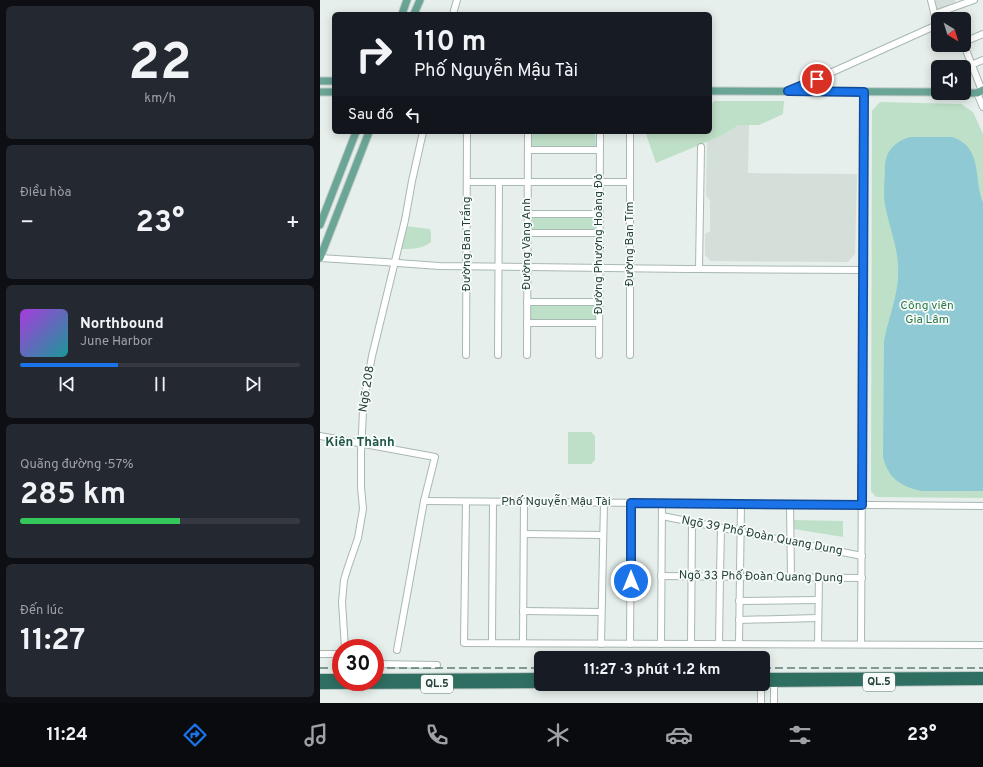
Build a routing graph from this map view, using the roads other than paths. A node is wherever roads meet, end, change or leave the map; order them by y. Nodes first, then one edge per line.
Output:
1 (407, 0) edge
2 (420, 0) edge
3 (457, 0) edge
4 (932, 0) edge
5 (974, 0) edge
6 (403, 12) edge
7 (415, 12) edge
8 (454, 12) edge
9 (935, 12) edge
10 (941, 12) edge
11 (931, 28) edge
12 (983, 34) edge
13 (971, 40) edge
14 (967, 52) edge
15 (983, 60) edge
16 (972, 65) junction
17 (320, 81) edge
18 (332, 81) edge
19 (712, 91) edge
20 (788, 91) junction
21 (981, 91) edge
22 (320, 92) edge
23 (332, 92) edge
24 (864, 92) junction
25 (931, 92) edge
26 (971, 92) edge
27 (983, 107) edge
28 (355, 134) edge
29 (368, 134) edge
30 (424, 134) edge
31 (467, 134) edge
32 (528, 134) edge
33 (600, 134) edge
34 (630, 134) edge
35 (701, 147) dead end
36 (528, 150) junction
37 (600, 150) junction
38 (467, 182) junction
39 (499, 182) junction
40 (527, 182) junction
41 (600, 182) junction
42 (630, 182) junction
43 (527, 214) junction
44 (599, 214) junction
45 (320, 225) edge
46 (527, 233) junction
47 (599, 233) junction
48 (320, 258) edge
49 (395, 262) junction
50 (466, 267) junction
51 (498, 267) junction
52 (527, 267) junction
53 (599, 268) junction
54 (630, 269) junction
55 (699, 269) junction
56 (863, 270) junction
57 (527, 302) junction
58 (599, 302) junction
59 (527, 323) junction
60 (599, 323) junction
61 (466, 355) dead end
62 (498, 355) dead end
63 (527, 355) dead end
64 (599, 355) dead end
65 (630, 355) dead end
66 (320, 436) edge
67 (361, 443) junction
68 (424, 501) junction
69 (466, 502) junction
70 (494, 502) junction
71 (524, 502) junction
72 (604, 503) junction
73 (631, 503) junction
74 (662, 503) junction
75 (741, 504) junction
76 (790, 504) junction
77 (862, 505) junction
78 (983, 506) edge
79 (662, 516) junction
80 (692, 522) junction
81 (721, 528) junction
82 (740, 532) junction
83 (524, 534) junction
84 (603, 535) junction
85 (791, 542) junction
86 (862, 556) junction
87 (661, 576) junction
88 (692, 576) junction
89 (720, 576) junction
90 (740, 576) junction
91 (791, 577) junction
92 (819, 577) junction
93 (862, 578) junction
94 (818, 600) junction
95 (739, 601) junction
96 (523, 611) junction
97 (601, 612) junction
98 (818, 618) junction
99 (739, 620) junction
100 (344, 639) edge
101 (492, 643) junction
102 (523, 643) junction
103 (601, 644) junction
104 (630, 644) junction
105 (661, 644) junction
106 (691, 644) junction
107 (719, 644) junction
108 (738, 644) junction
109 (818, 644) junction
110 (861, 644) junction
111 (983, 644) edge
112 (396, 650) dead end
113 (320, 654) edge
114 (332, 654) edge
115 (384, 664) edge
116 (437, 665) dead end
117 (983, 676) edge
118 (534, 677) edge
119 (320, 678) edge
120 (332, 678) edge
121 (384, 678) edge
122 (770, 679) edge
123 (774, 680) junction
124 (770, 681) edge
125 (983, 682) edge
126 (534, 684) edge
127 (320, 685) edge
128 (762, 691) edge
129 (761, 703) edge
130 (774, 703) edge

1 - 6 main road
2 - 7 main road
3 - 8 street
4 - 9 street
5 - 10 street
11 - 20 street
12 - 13 street
14 - 16 street
15 - 16 street
16 - 21 street
17 - 18 main road
19 - 20 main road
20 - 24 main road
21 - 26 main road
21 - 27 street
22 - 23 main road
24 - 25 main road
24 - 56 street
28 - 45 main road
29 - 48 main road
30 - 49 street, Ngõ 208
31 - 38 street, Đường Ban Trắng
32 - 36 street, Đường Vàng Anh
33 - 37 street, Đường Phượng Hoàng Đỏ
34 - 42 street, Đường Ban Tím
35 - 55 street
36 - 37 street
36 - 40 street, Đường Vàng Anh
37 - 41 street, Đường Phượng Hoàng Đỏ
38 - 39 street
38 - 50 street, Đường Ban Trắng
39 - 40 street
39 - 51 street
40 - 41 street
40 - 43 street, Đường Vàng Anh
41 - 42 street
41 - 44 street, Đường Phượng Hoàng Đỏ
42 - 54 street, Đường Ban Tím
43 - 44 street
43 - 46 street, Đường Vàng Anh
44 - 47 street, Đường Phượng Hoàng Đỏ
46 - 47 street
46 - 52 street, Đường Vàng Anh
47 - 53 street, Đường Phượng Hoàng Đỏ
48 - 49 street
49 - 50 street
49 - 67 street, Ngõ 208
50 - 51 street
50 - 61 street, Đường Ban Trắng
51 - 52 street
51 - 62 street
52 - 53 street
52 - 57 street, Đường Vàng Anh
53 - 54 street
53 - 58 street, Đường Phượng Hoàng Đỏ
54 - 55 street
54 - 65 street, Đường Ban Tím
55 - 56 street
56 - 77 street
57 - 58 street
57 - 59 street, Đường Vàng Anh
58 - 60 street, Đường Phượng Hoàng Đỏ
59 - 60 street
59 - 63 street, Đường Vàng Anh
60 - 64 street, Đường Phượng Hoàng Đỏ
66 - 67 street
67 - 68 street
67 - 100 street, Ngõ 208
68 - 69 street, Phố Nguyễn Mậu Tài
68 - 112 street
69 - 70 street, Phố Nguyễn Mậu Tài
69 - 101 street
70 - 71 street, Phố Nguyễn Mậu Tài
70 - 101 street
71 - 72 street, Phố Nguyễn Mậu Tài
71 - 83 street
72 - 73 street, Phố Nguyễn Mậu Tài
72 - 84 street
73 - 74 street, Phố Nguyễn Mậu Tài
73 - 104 street
74 - 75 street, Phố Nguyễn Mậu Tài
74 - 79 street
75 - 76 street, Phố Nguyễn Mậu Tài
75 - 82 street
76 - 77 street, Phố Nguyễn Mậu Tài
76 - 85 street
77 - 78 street, Phố Nguyễn Mậu Tài
77 - 86 street
79 - 80 street, Ngõ 39 Phố Đoàn Quang Dung
79 - 87 street
80 - 81 street, Ngõ 39 Phố Đoàn Quang Dung
80 - 88 street
81 - 82 street, Ngõ 39 Phố Đoàn Quang Dung
81 - 89 street
82 - 85 street, Ngõ 39 Phố Đoàn Quang Dung
82 - 90 street
83 - 84 street
83 - 96 street
84 - 97 street
85 - 86 street, Ngõ 39 Phố Đoàn Quang Dung
85 - 91 street
86 - 93 street
87 - 88 street, Ngõ 33 Phố Đoàn Quang Dung
87 - 105 street
88 - 89 street, Ngõ 33 Phố Đoàn Quang Dung
88 - 106 street
89 - 90 street, Ngõ 33 Phố Đoàn Quang Dung
89 - 107 street
90 - 91 street, Ngõ 33 Phố Đoàn Quang Dung
90 - 95 street
91 - 92 street, Ngõ 33 Phố Đoàn Quang Dung
92 - 93 street, Ngõ 33 Phố Đoàn Quang Dung
92 - 94 street
93 - 110 street
94 - 95 street
94 - 98 street
95 - 99 street
96 - 97 street
96 - 102 street
97 - 103 street
98 - 99 street
98 - 109 street
99 - 108 street
101 - 102 street
102 - 103 street
103 - 104 street
104 - 105 street
105 - 106 street
106 - 107 street
107 - 108 street
108 - 109 street
109 - 110 street
110 - 111 street
113 - 114 street
115 - 116 street
117 - 123 highway, QL.5
118 - 121 highway, QL.5
119 - 120 highway
122 - 123 highway, QL.5
123 - 124 highway, QL.5
123 - 125 highway, QL.5
123 - 130 street
126 - 127 highway, QL.5
128 - 129 street

